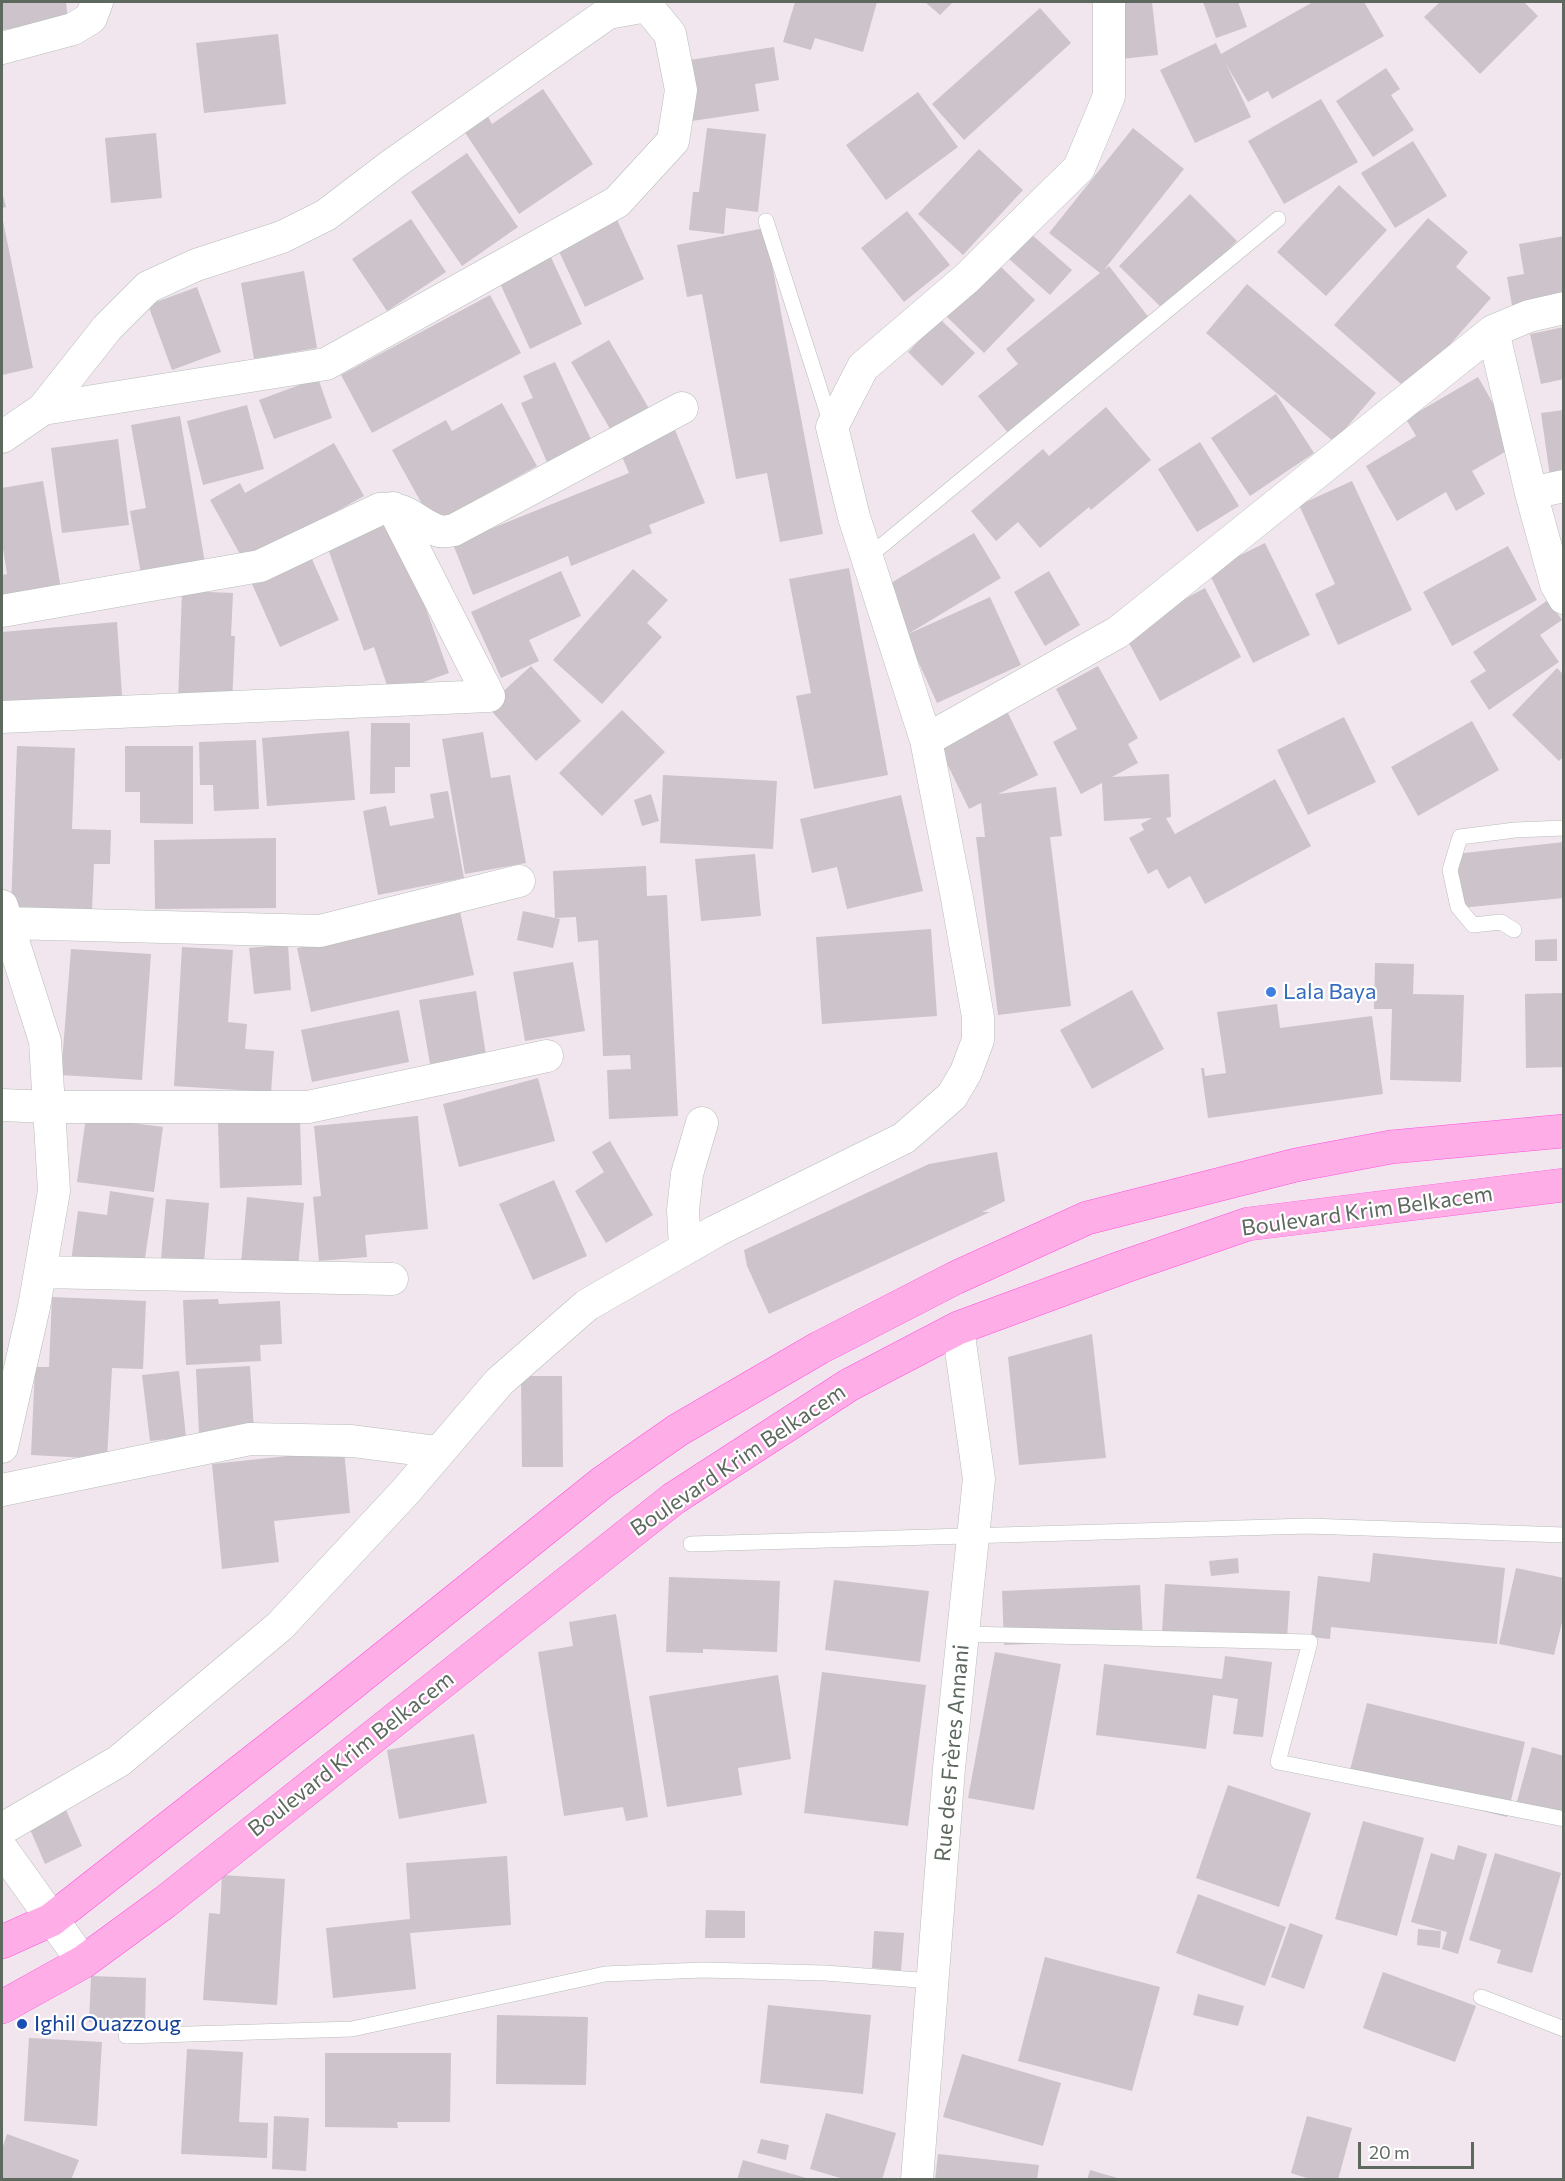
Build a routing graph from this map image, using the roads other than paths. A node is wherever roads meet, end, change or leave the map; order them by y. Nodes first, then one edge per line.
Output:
1 (97, 2) edge
2 (1109, 2) edge
3 (2, 48) edge
4 (1278, 219) dead end
5 (766, 221) dead end
6 (1563, 308) edge
7 (1493, 332) junction
8 (682, 408) dead end
9 (43, 409) junction
10 (832, 427) junction
11 (2, 438) edge
12 (1563, 486) edge
13 (1531, 493) junction
14 (393, 508) junction
15 (868, 557) junction
16 (1563, 598) edge
17 (2, 611) edge
18 (2, 717) edge
19 (926, 740) junction
20 (1563, 828) edge
21 (519, 881) dead end
22 (4, 915) edge
23 (1514, 930) dead end
24 (548, 1056) dead end
25 (2, 1105) edge
26 (49, 1107) junction
27 (702, 1123) dead end
28 (1563, 1131) edge
29 (1563, 1185) edge
30 (685, 1248) junction
31 (40, 1272) junction
32 (392, 1279) dead end
33 (958, 1328) junction
34 (14, 1335) edge
35 (2, 1447) edge
36 (438, 1452) junction
37 (2, 1490) edge
38 (974, 1535) junction
39 (1563, 1535) edge
40 (691, 1544) dead end
41 (963, 1634) junction
42 (1563, 1819) edge
43 (2, 1829) edge
44 (2, 1850) edge
45 (51, 1920) junction
46 (2, 1942) edge
47 (83, 1962) junction
48 (932, 1981) junction
49 (1481, 1997) dead end
50 (2, 2007) edge
51 (1563, 2029) edge
52 (126, 2036) dead end
53 (918, 2180) edge

1 - 3 street
2 - 10 street
4 - 15 lane
5 - 10 lane
6 - 7 street
7 - 13 street
7 - 19 street
8 - 14 street
9 - 9 street
9 - 11 street
10 - 15 street
12 - 13 street
13 - 16 street
14 - 17 street
14 - 18 street
15 - 19 street
19 - 30 street
20 - 23 lane
21 - 22 street
22 - 26 street
24 - 26 street
25 - 26 street
26 - 31 street
27 - 30 street
28 - 45 main road
29 - 33 main road, Boulevard Krim Belkacem
30 - 36 street
31 - 32 street
31 - 34 street
33 - 38 street, Rue des Frères Annani
33 - 47 main road, Boulevard Krim Belkacem
34 - 35 street
36 - 37 street
36 - 43 street
38 - 39 lane
38 - 40 lane
38 - 41 street, Rue des Frères Annani
41 - 42 lane
41 - 48 street, Rue des Frères Annani
44 - 45 street
45 - 46 main road
45 - 47 street
47 - 50 main road, Boulevard Krim Belkacem
48 - 52 lane
48 - 53 street, Rue des Frères Annani
49 - 51 lane

